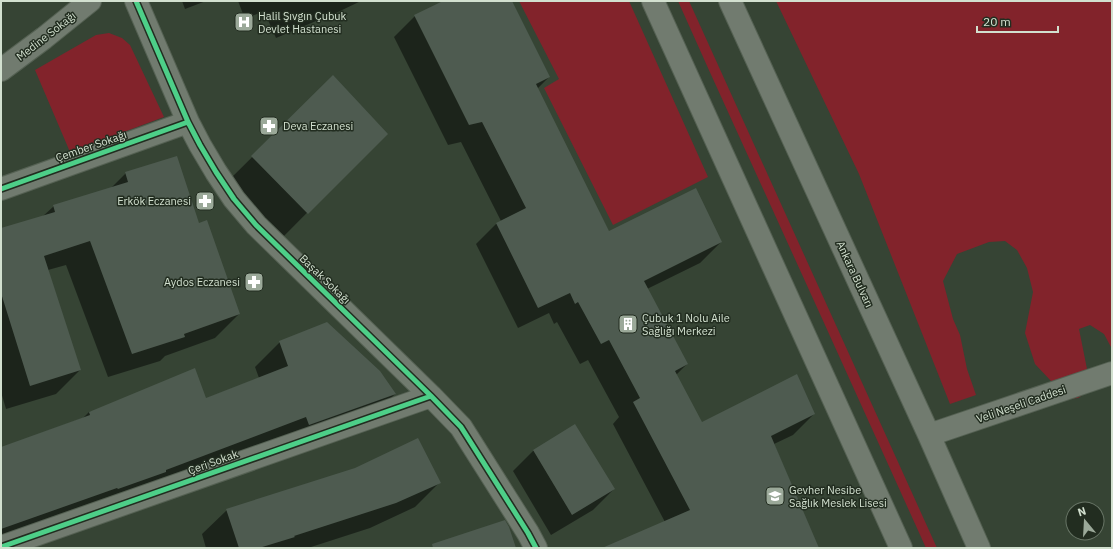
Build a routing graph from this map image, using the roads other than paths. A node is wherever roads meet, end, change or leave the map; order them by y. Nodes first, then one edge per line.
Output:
1 (90, 1) edge
2 (136, 1) edge
3 (654, 1) edge
4 (730, 1) edge
5 (1, 70) edge
6 (188, 122) junction
7 (1, 188) edge
8 (1112, 373) edge
9 (431, 396) junction
10 (929, 435) junction
11 (1, 547) edge
12 (536, 548) edge
13 (901, 548) edge
14 (979, 548) edge

1 - 5 street, Medine Sokağı
2 - 6 street, Başak Sokağı
3 - 13 street
4 - 10 street, Ankara Bulvarı
6 - 7 street, Çember Sokağı
6 - 9 street, Başak Sokağı
8 - 10 street, Veli Neşeli Caddesi
9 - 11 street, Çeri Sokak
9 - 12 street, Başak Sokağı
10 - 14 street, Ankara Bulvarı

